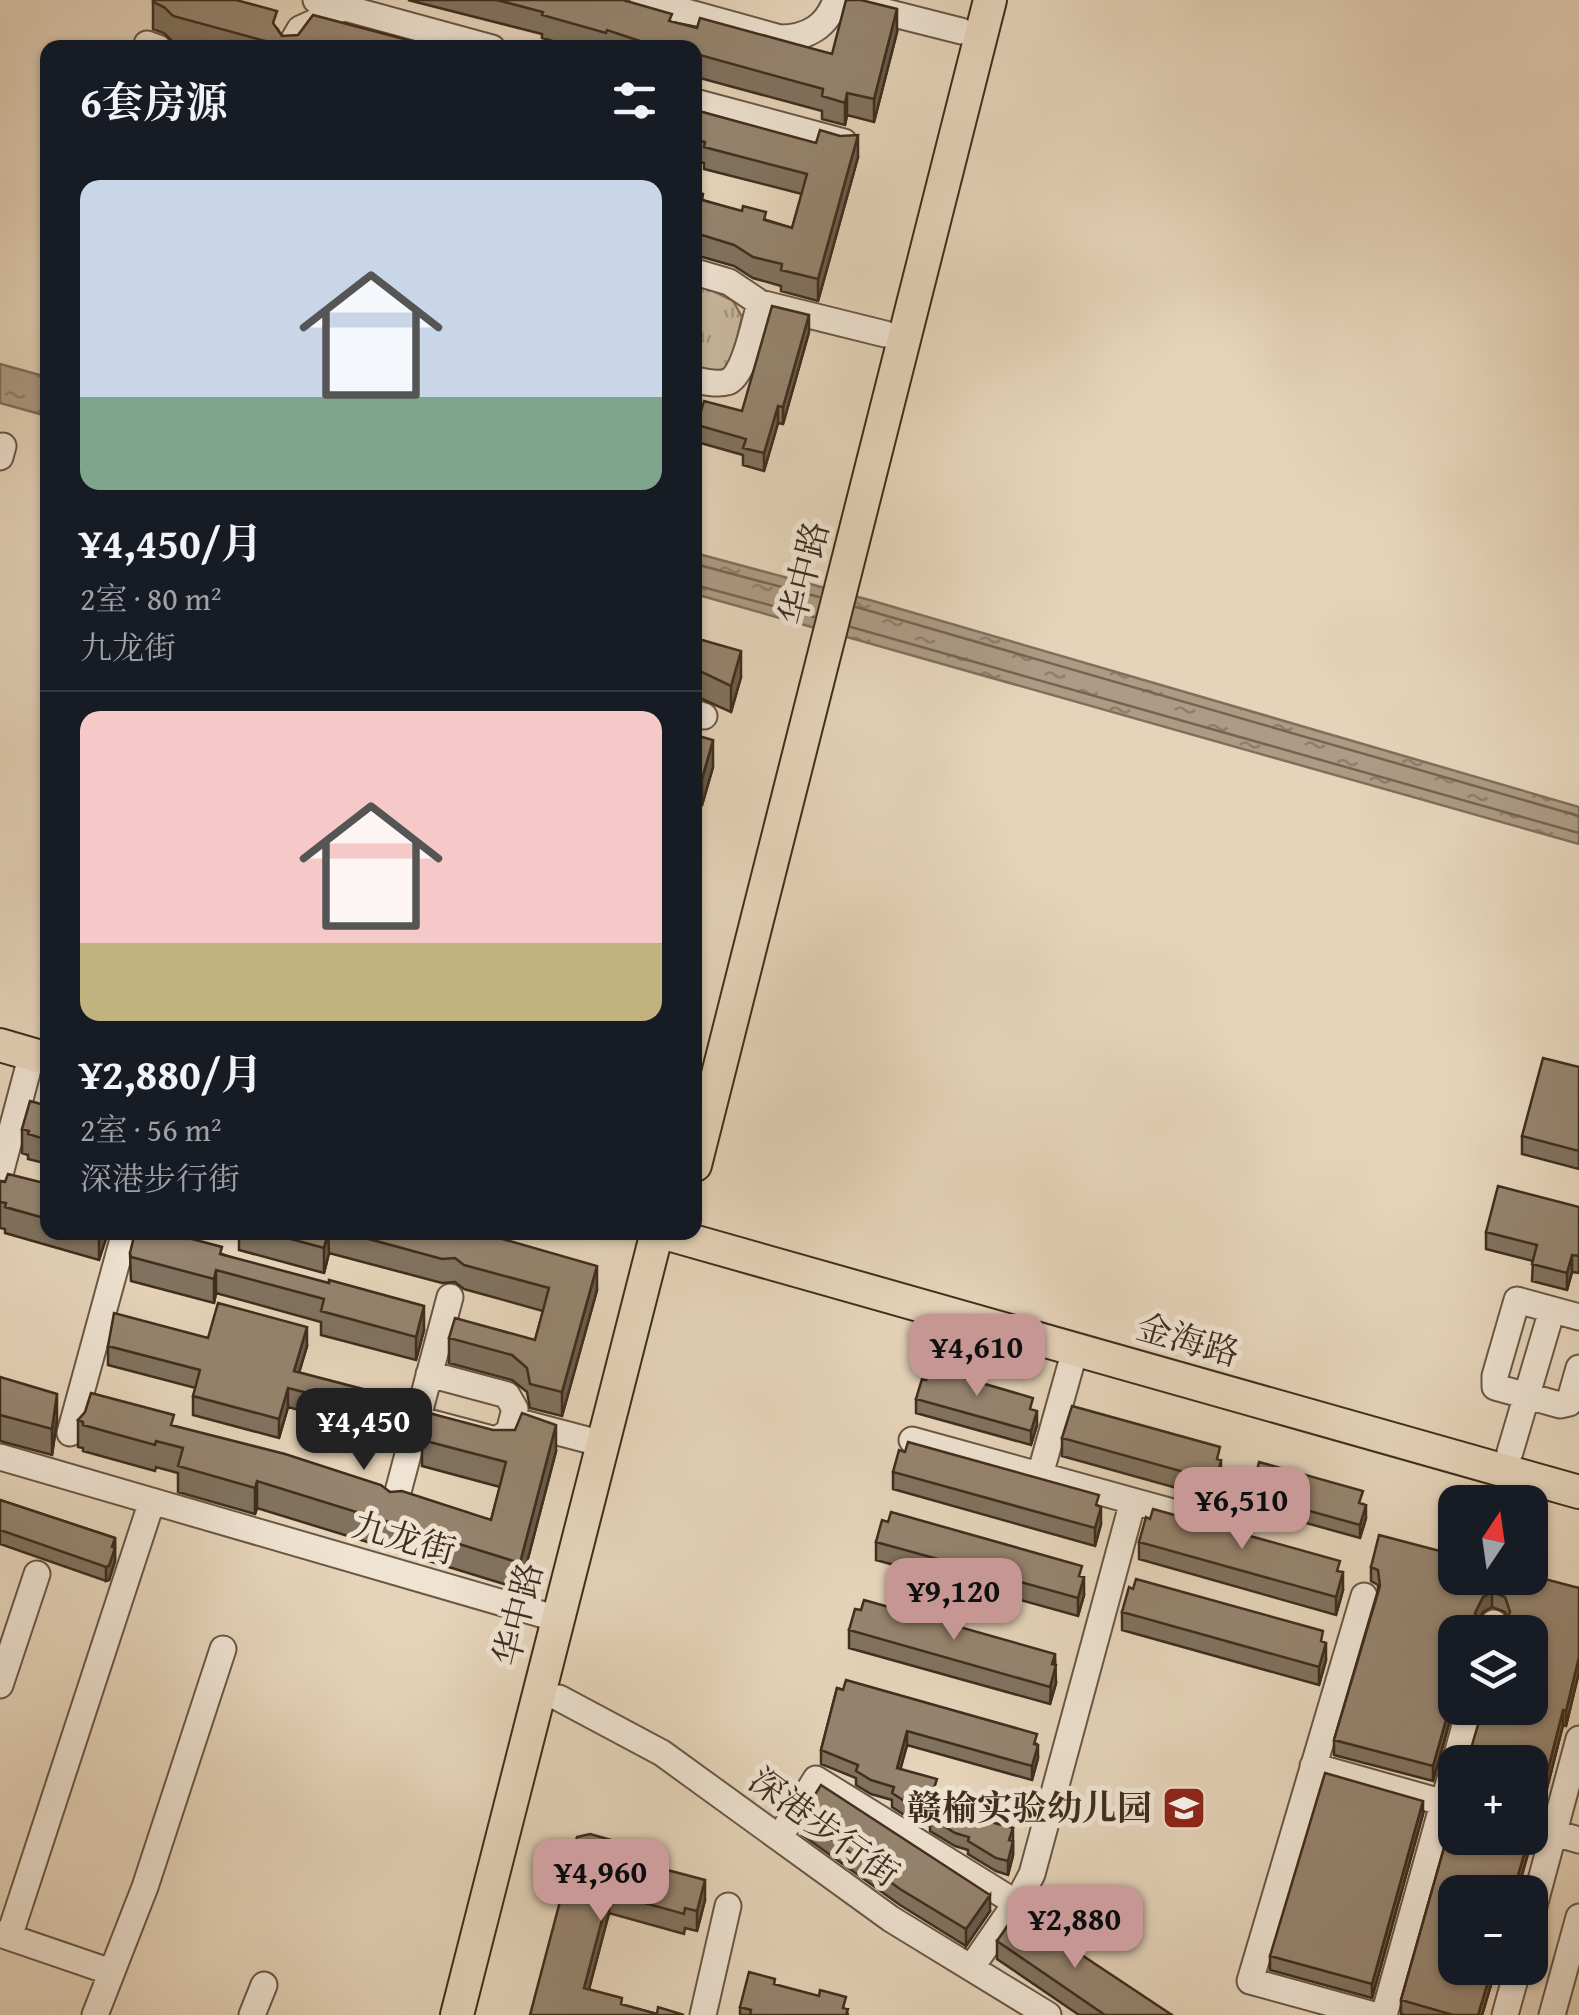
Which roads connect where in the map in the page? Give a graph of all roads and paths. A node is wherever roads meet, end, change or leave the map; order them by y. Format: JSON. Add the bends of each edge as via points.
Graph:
{"nodes":[{"id":1,"x":316,"y":0,"type":"edge"},
{"id":2,"x":643,"y":0,"type":"edge"},
{"id":3,"x":836,"y":0,"type":"edge"},
{"id":4,"x":990,"y":0,"type":"edge"},
{"id":5,"x":347,"y":8,"type":"junction"},
{"id":6,"x":965,"y":16,"type":"edge"},
{"id":7,"x":294,"y":40,"type":"edge"},
{"id":8,"x":463,"y":40,"type":"edge"},
{"id":9,"x":702,"y":104,"type":"edge"},
{"id":10,"x":844,"y":142,"type":"edge"},
{"id":11,"x":702,"y":274,"type":"edge"},
{"id":12,"x":760,"y":303,"type":"junction"},
{"id":13,"x":885,"y":334,"type":"junction"},
{"id":14,"x":702,"y":381,"type":"edge"},
{"id":15,"x":0,"y":1024,"type":"edge"},
{"id":16,"x":32,"y":1049,"type":"edge"},
{"id":17,"x":702,"y":1056,"type":"edge"},
{"id":18,"x":702,"y":1137,"type":"edge"},
{"id":19,"x":0,"y":1174,"type":"edge"},
{"id":20,"x":702,"y":1239,"type":"edge"},
{"id":21,"x":123,"y":1240,"type":"edge"},
{"id":22,"x":670,"y":1240,"type":"edge"},
{"id":23,"x":671,"y":1240,"type":"edge"},
{"id":24,"x":702,"y":1240,"type":"edge"},
{"id":25,"x":450,"y":1297,"type":"dead end"},
{"id":26,"x":1552,"y":1310,"type":"junction"},
{"id":27,"x":1579,"y":1317,"type":"edge"},
{"id":28,"x":1074,"y":1350,"type":"junction"},
{"id":29,"x":1579,"y":1368,"type":"edge"},
{"id":30,"x":429,"y":1374,"type":"junction"},
{"id":31,"x":1526,"y":1395,"type":"junction"},
{"id":32,"x":417,"y":1418,"type":"junction"},
{"id":33,"x":512,"y":1420,"type":"junction"},
{"id":34,"x":70,"y":1432,"type":"dead end"},
{"id":35,"x":912,"y":1440,"type":"edge"},
{"id":36,"x":603,"y":1444,"type":"junction"},
{"id":37,"x":1510,"y":1452,"type":"junction"},
{"id":38,"x":0,"y":1458,"type":"edge"},
{"id":39,"x":1579,"y":1471,"type":"edge"},
{"id":40,"x":1040,"y":1475,"type":"junction"},
{"id":41,"x":1579,"y":1492,"type":"edge"},
{"id":42,"x":1133,"y":1500,"type":"junction"},
{"id":43,"x":152,"y":1501,"type":"junction"},
{"id":44,"x":394,"y":1503,"type":"edge"},
{"id":45,"x":1216,"y":1524,"type":"edge"},
{"id":46,"x":37,"y":1574,"type":"dead end"},
{"id":47,"x":1364,"y":1596,"type":"dead end"},
{"id":48,"x":558,"y":1619,"type":"junction"},
{"id":49,"x":223,"y":1650,"type":"dead end"},
{"id":50,"x":0,"y":1684,"type":"edge"},
{"id":51,"x":559,"y":1698,"type":"junction"},
{"id":52,"x":1579,"y":1739,"type":"edge"},
{"id":53,"x":1314,"y":1766,"type":"junction"},
{"id":54,"x":1438,"y":1801,"type":"edge"},
{"id":55,"x":1554,"y":1833,"type":"edge"},
{"id":56,"x":779,"y":1838,"type":"junction"},
{"id":57,"x":1438,"y":1840,"type":"edge"},
{"id":58,"x":1543,"y":1875,"type":"edge"},
{"id":59,"x":1016,"y":1903,"type":"junction"},
{"id":60,"x":728,"y":1906,"type":"dead end"},
{"id":61,"x":1579,"y":1917,"type":"edge"},
{"id":62,"x":4,"y":1935,"type":"edge"},
{"id":63,"x":971,"y":1968,"type":"junction"},
{"id":64,"x":111,"y":1972,"type":"junction"},
{"id":65,"x":264,"y":1985,"type":"dead end"},
{"id":66,"x":1513,"y":1985,"type":"edge"},
{"id":67,"x":1569,"y":1989,"type":"edge"},
{"id":68,"x":95,"y":2015,"type":"edge"},
{"id":69,"x":252,"y":2015,"type":"edge"},
{"id":70,"x":458,"y":2015,"type":"edge"},
{"id":71,"x":478,"y":2015,"type":"edge"},
{"id":72,"x":703,"y":2015,"type":"edge"},
{"id":73,"x":1048,"y":2015,"type":"edge"},
{"id":74,"x":1374,"y":2015,"type":"edge"},
{"id":75,"x":1384,"y":2015,"type":"edge"},
{"id":76,"x":1505,"y":2015,"type":"edge"},
{"id":77,"x":1552,"y":2015,"type":"edge"}],
"edges":[{"from":1,"to":5,"type":"street"},
{"from":2,"to":3,"type":"street","via":[[780,38],[820,26]]},
{"from":3,"to":6,"type":"street"},
{"from":4,"to":18,"type":"main road","name":"华中路"},
{"from":5,"to":7,"type":"street","via":[[300,30]]},
{"from":5,"to":8,"type":"street"},
{"from":6,"to":13,"type":"main road","name":"华中路"},
{"from":9,"to":10,"type":"street"},
{"from":11,"to":12,"type":"street"},
{"from":12,"to":13,"type":"street"},
{"from":12,"to":14,"type":"street","via":[[733,380]]},
{"from":13,"to":17,"type":"main road","name":"华中路"},
{"from":15,"to":16,"type":"main road"},
{"from":16,"to":19,"type":"street"},
{"from":20,"to":37,"type":"main road","name":"金海路"},
{"from":21,"to":34,"type":"street"},
{"from":22,"to":36,"type":"main road","name":"华中路"},
{"from":23,"to":51,"type":"main road","name":"华中路"},
{"from":24,"to":28,"type":"main road","name":"金海路"},
{"from":25,"to":30,"type":"street"},
{"from":26,"to":27,"type":"street"},
{"from":26,"to":31,"type":"street"},
{"from":26,"to":31,"type":"street","via":[[1517,1300],[1496,1387]]},
{"from":28,"to":40,"type":"street"},
{"from":28,"to":41,"type":"main road","name":"金海路"},
{"from":29,"to":31,"type":"street","via":[[1569,1403]]},
{"from":30,"to":32,"type":"street"},
{"from":30,"to":33,"type":"street","via":[[506,1395],[515,1410]]},
{"from":31,"to":37,"type":"street"},
{"from":32,"to":33,"type":"street","via":[[496,1440],[509,1432]]},
{"from":32,"to":44,"type":"street"},
{"from":33,"to":36,"type":"street"},
{"from":35,"to":40,"type":"street"},
{"from":36,"to":48,"type":"main road","name":"华中路"},
{"from":37,"to":39,"type":"main road","name":"金海路"},
{"from":38,"to":43,"type":"street","name":"九龙街"},
{"from":40,"to":42,"type":"street"},
{"from":42,"to":45,"type":"street"},
{"from":42,"to":59,"type":"street","via":[[1032,1874]]},
{"from":43,"to":48,"type":"street","name":"九龙街"},
{"from":43,"to":62,"type":"street"},
{"from":46,"to":50,"type":"street"},
{"from":47,"to":53,"type":"street"},
{"from":48,"to":70,"type":"main road","name":"华中路"},
{"from":49,"to":64,"type":"street"},
{"from":51,"to":56,"type":"street","name":"深港步行街","via":[[662,1753]]},
{"from":51,"to":71,"type":"main road","name":"华中路"},
{"from":52,"to":55,"type":"street"},
{"from":53,"to":54,"type":"street"},
{"from":53,"to":74,"type":"street","via":[[1250,1981]]},
{"from":55,"to":58,"type":"street"},
{"from":56,"to":59,"type":"street","via":[[816,1779]]},
{"from":56,"to":63,"type":"street","name":"深港步行街"},
{"from":57,"to":75,"type":"street"},
{"from":59,"to":63,"type":"street"},
{"from":60,"to":72,"type":"street"},
{"from":61,"to":67,"type":"street"},
{"from":62,"to":64,"type":"street"},
{"from":63,"to":73,"type":"street","name":"深港步行街"},
{"from":64,"to":68,"type":"street"},
{"from":65,"to":69,"type":"street"},
{"from":66,"to":76,"type":"street"},
{"from":67,"to":77,"type":"street"}]}
